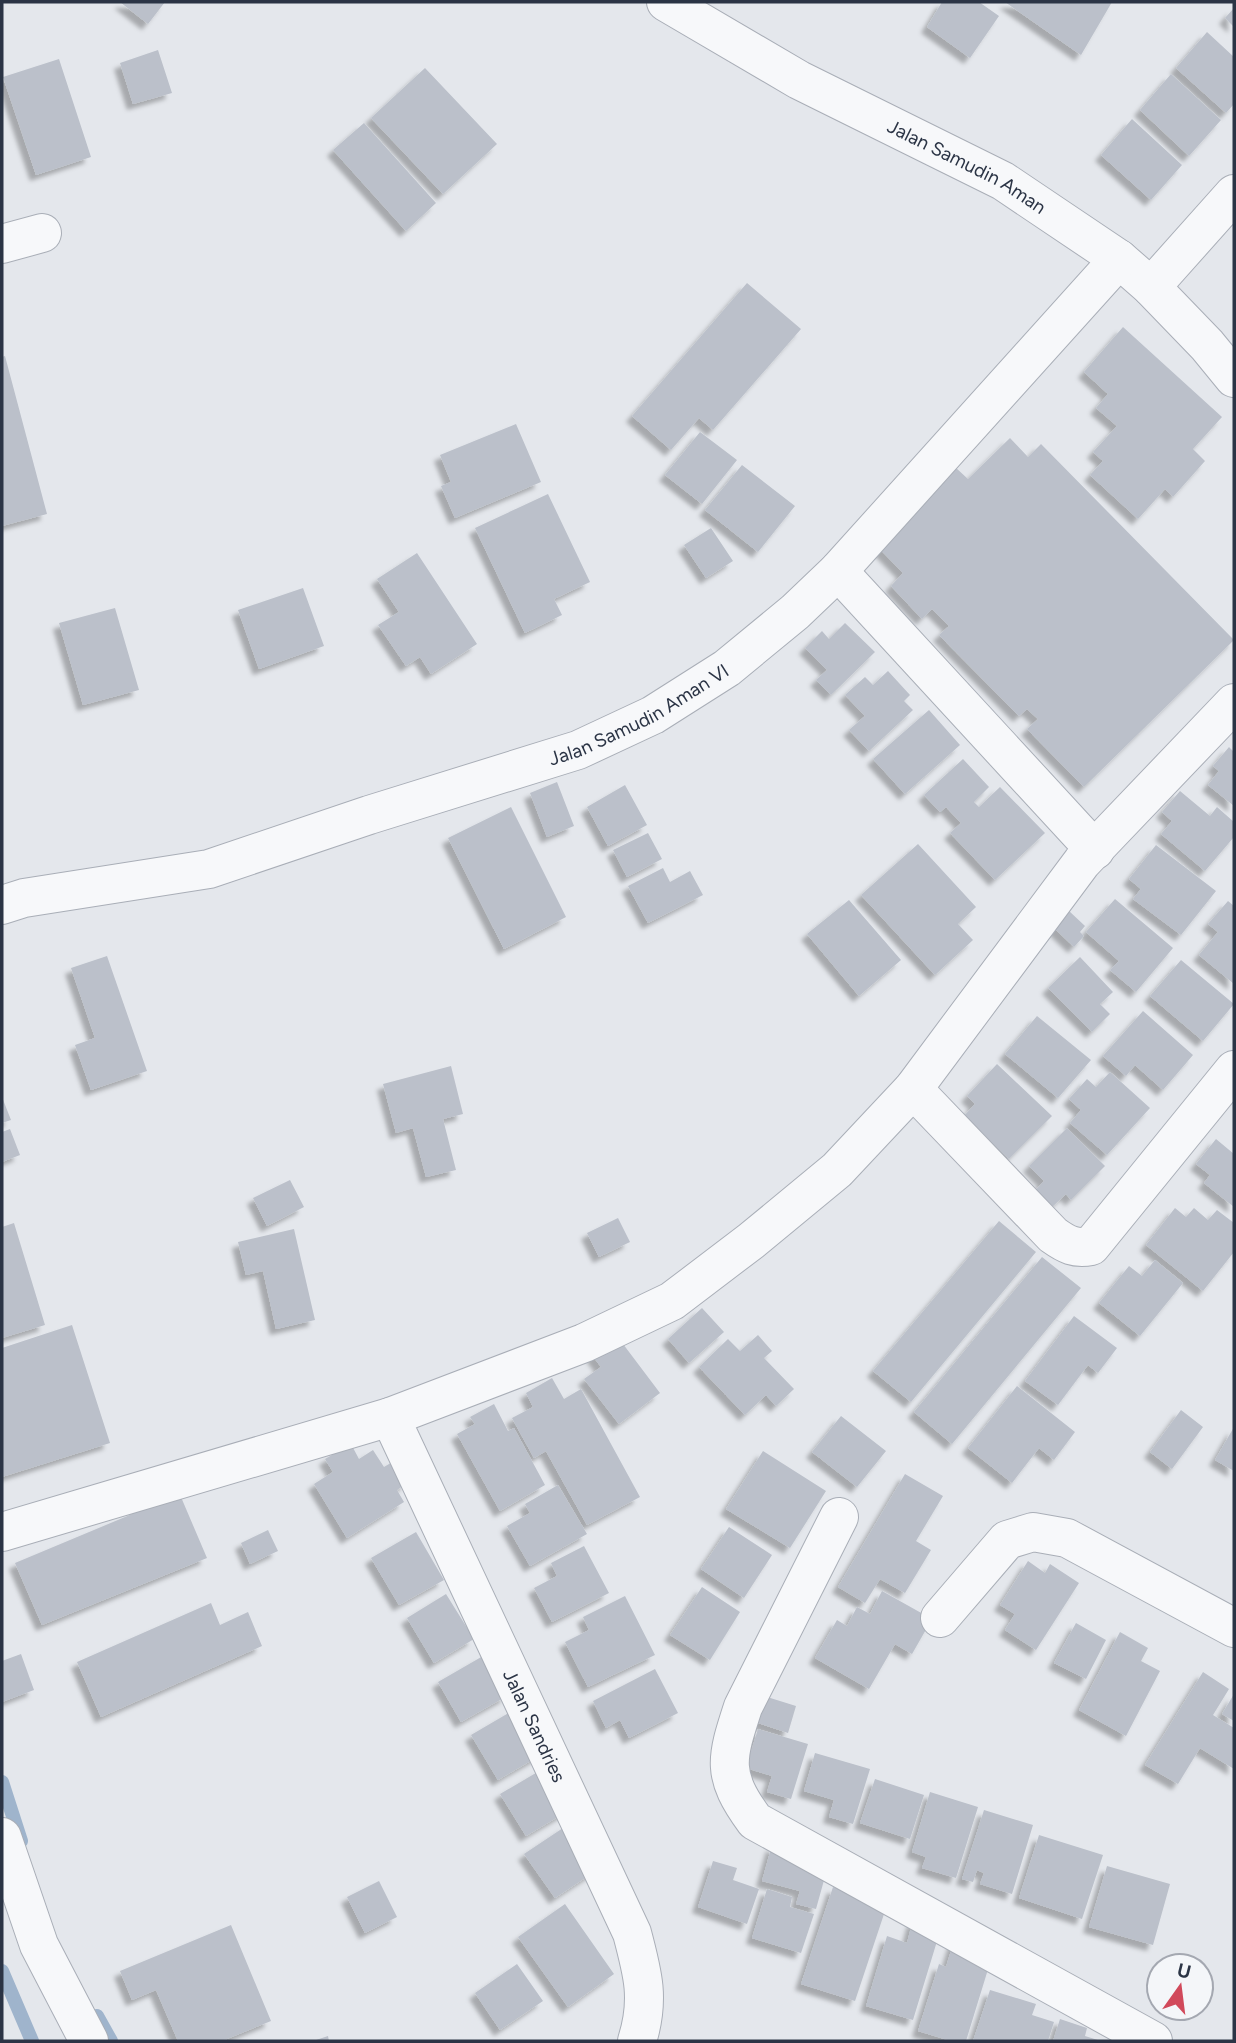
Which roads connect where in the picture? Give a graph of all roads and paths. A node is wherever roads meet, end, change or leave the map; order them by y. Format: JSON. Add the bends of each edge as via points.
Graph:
{"nodes":[{"id":1,"x":672,"y":4,"type":"edge"},
{"id":2,"x":1234,"y":194,"type":"edge"},
{"id":3,"x":41,"y":233,"type":"dead end"},
{"id":4,"x":2,"y":244,"type":"edge"},
{"id":5,"x":1119,"y":259,"type":"junction"},
{"id":6,"x":1151,"y":288,"type":"junction"},
{"id":7,"x":1234,"y":378,"type":"edge"},
{"id":8,"x":838,"y":571,"type":"junction"},
{"id":9,"x":1234,"y":703,"type":"edge"},
{"id":10,"x":1095,"y":850,"type":"junction"},
{"id":11,"x":2,"y":905,"type":"edge"},
{"id":12,"x":1234,"y":1070,"type":"edge"},
{"id":13,"x":913,"y":1089,"type":"junction"},
{"id":14,"x":390,"y":1417,"type":"junction"},
{"id":15,"x":839,"y":1517,"type":"dead end"},
{"id":16,"x":2,"y":1532,"type":"edge"},
{"id":17,"x":940,"y":1618,"type":"dead end"},
{"id":18,"x":1234,"y":1628,"type":"edge"},
{"id":19,"x":2,"y":1837,"type":"edge"},
{"id":20,"x":89,"y":2041,"type":"edge"},
{"id":21,"x":637,"y":2041,"type":"edge"},
{"id":22,"x":1153,"y":2041,"type":"edge"}],
"edges":[{"from":1,"to":5,"type":"street","name":"Jalan Samudin Aman","via":[[799,80],[1003,181]]},
{"from":2,"to":6,"type":"street"},
{"from":3,"to":4,"type":"street"},
{"from":5,"to":6,"type":"street","name":"Jalan Samudin Aman"},
{"from":5,"to":8,"type":"street","name":"Jalan Samudin Aman VI"},
{"from":6,"to":7,"type":"street","name":"Jalan Samudin Aman"},
{"from":8,"to":10,"type":"street"},
{"from":8,"to":11,"type":"street","name":"Jalan Samudin Aman VI","via":[[727,668],[653,715],[578,750],[209,869]]},
{"from":9,"to":10,"type":"street"},
{"from":10,"to":13,"type":"street"},
{"from":12,"to":13,"type":"street","via":[[1091,1246],[1078,1249],[1053,1235]]},
{"from":13,"to":14,"type":"street","via":[[836,1170],[672,1301],[584,1343]]},
{"from":14,"to":16,"type":"street"},
{"from":14,"to":21,"type":"street","name":"Jalan Sandries","via":[[632,1933],[644,1977],[645,2006]]},
{"from":15,"to":22,"type":"street","via":[[743,1707],[733,1736],[729,1774],[737,1797],[755,1821]]},
{"from":17,"to":18,"type":"street","via":[[1007,1540],[1033,1532],[1067,1538]]},
{"from":19,"to":20,"type":"street","via":[[39,1945]]}]}
